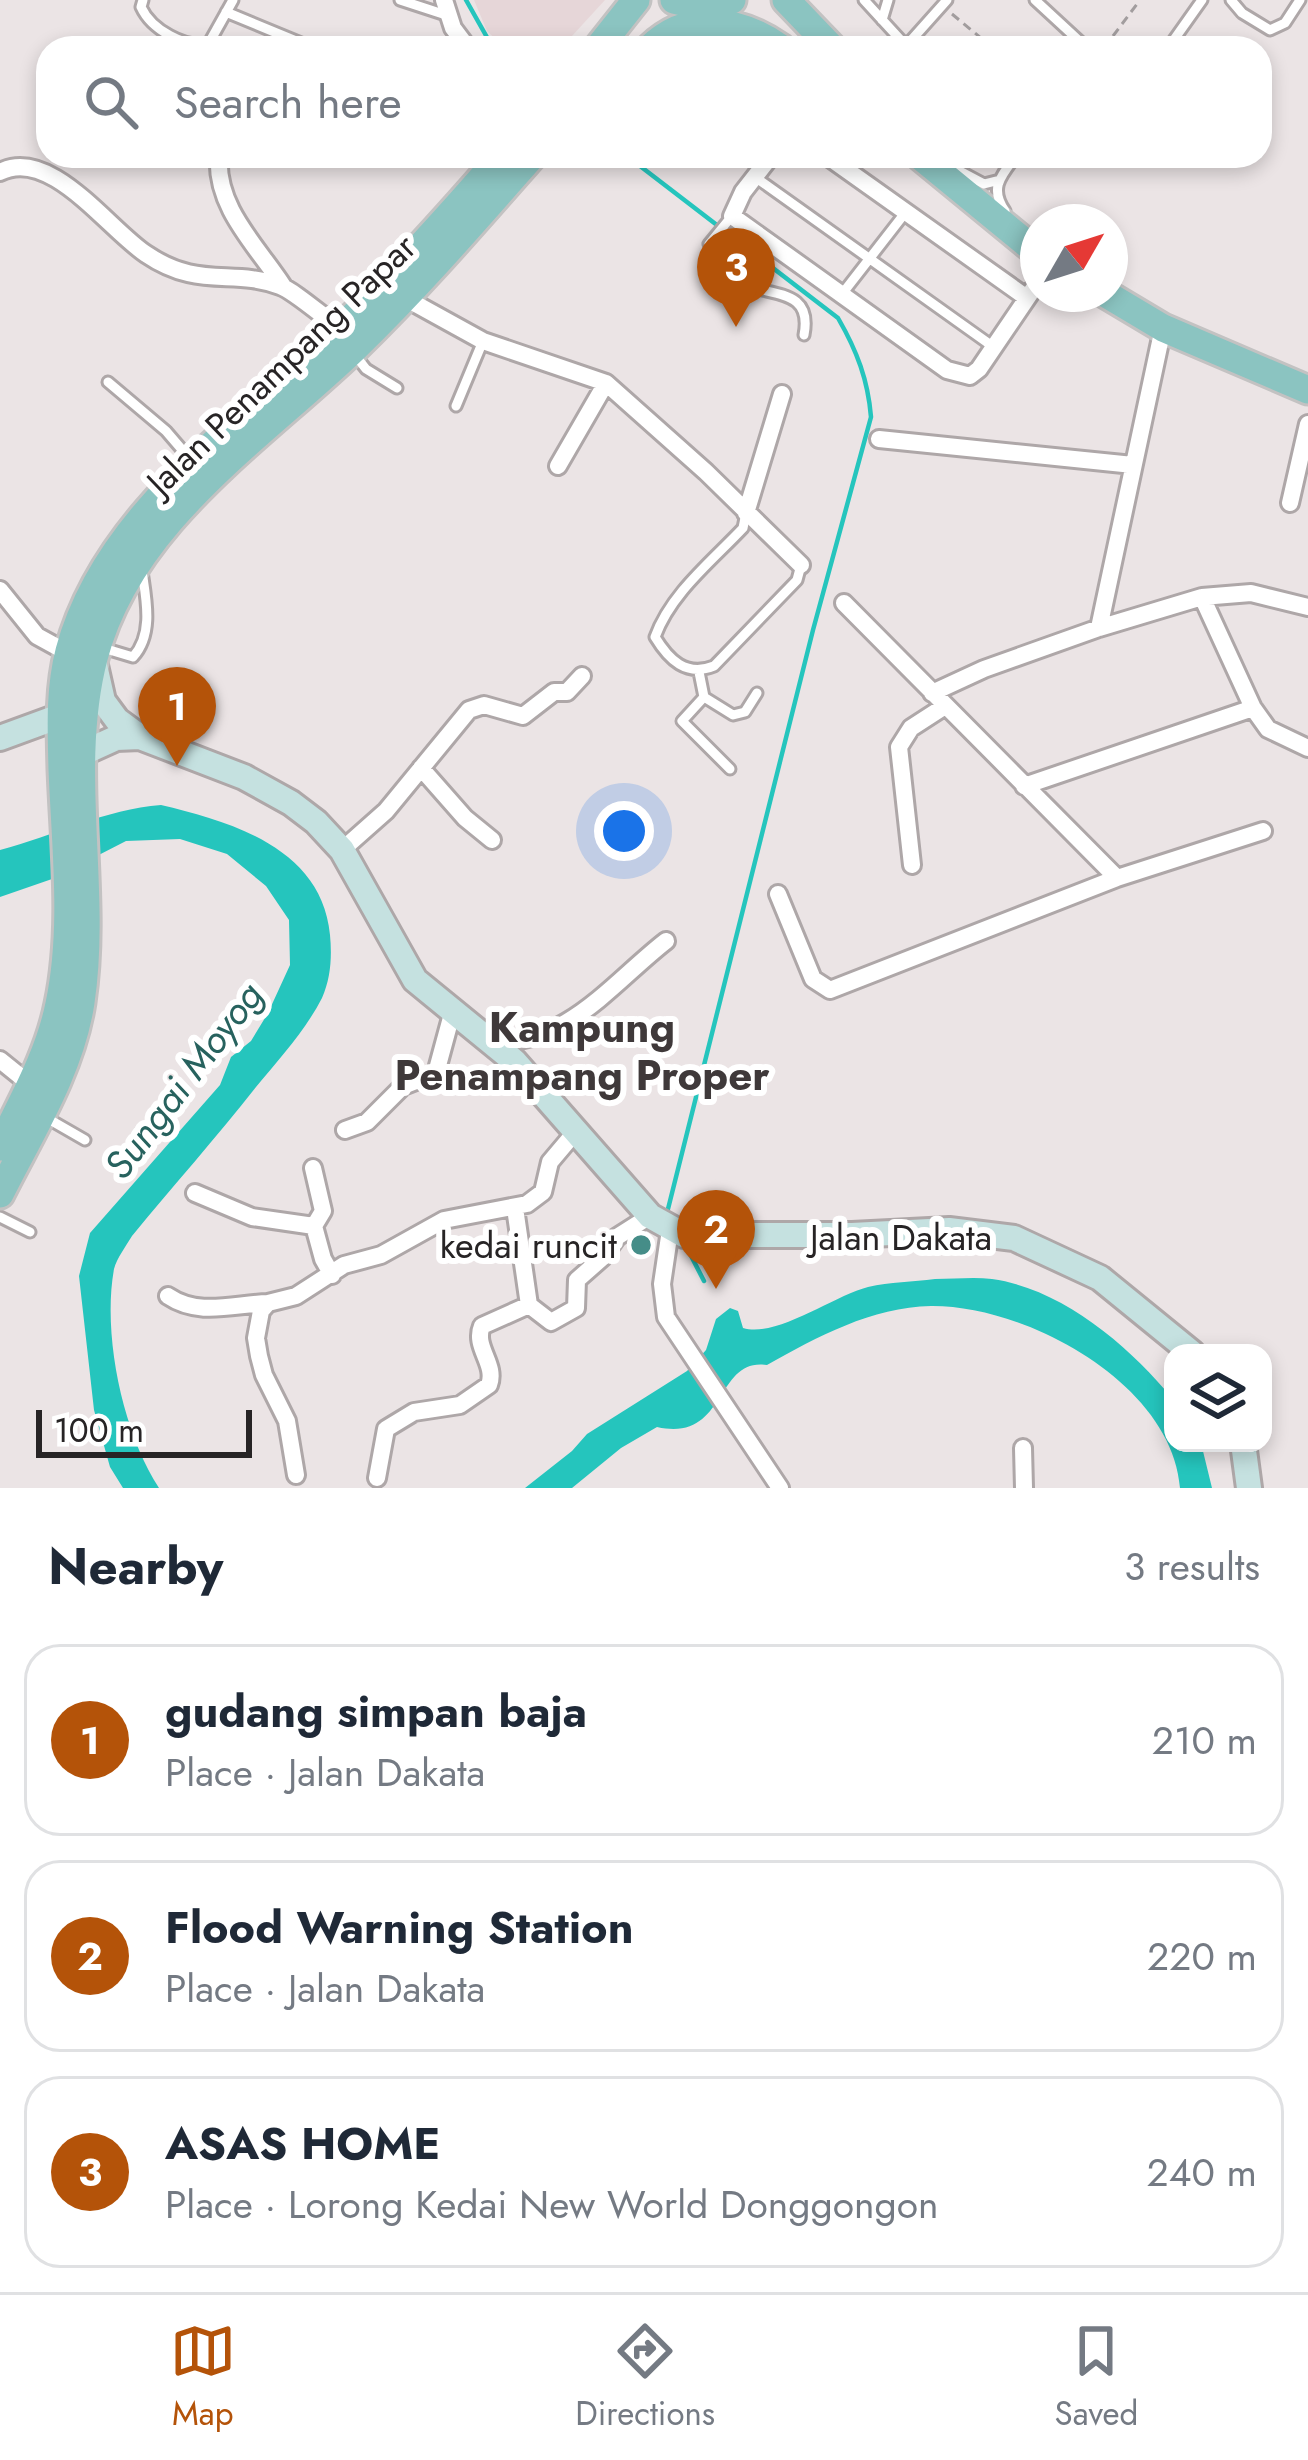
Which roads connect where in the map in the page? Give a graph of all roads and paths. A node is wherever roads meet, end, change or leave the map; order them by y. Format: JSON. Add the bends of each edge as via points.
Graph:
{"nodes":[{"id":1,"x":143,"y":0,"type":"edge"},
{"id":2,"x":232,"y":0,"type":"edge"},
{"id":3,"x":400,"y":0,"type":"edge"},
{"id":4,"x":627,"y":0,"type":"edge"},
{"id":5,"x":636,"y":0,"type":"edge"},
{"id":6,"x":786,"y":0,"type":"edge"},
{"id":7,"x":864,"y":0,"type":"edge"},
{"id":8,"x":888,"y":0,"type":"edge"},
{"id":9,"x":1035,"y":0,"type":"edge"},
{"id":10,"x":1130,"y":0,"type":"edge"},
{"id":11,"x":1202,"y":0,"type":"edge"},
{"id":12,"x":1231,"y":0,"type":"edge"},
{"id":13,"x":1300,"y":0,"type":"edge"},
{"id":14,"x":706,"y":3,"type":"edge"},
{"id":15,"x":944,"y":3,"type":"edge"},
{"id":16,"x":1138,"y":3,"type":"edge"},
{"id":17,"x":446,"y":8,"type":"edge"},
{"id":18,"x":226,"y":12,"type":"junction"},
{"id":19,"x":882,"y":20,"type":"junction"},
{"id":20,"x":174,"y":36,"type":"edge"},
{"id":21,"x":213,"y":36,"type":"edge"},
{"id":22,"x":284,"y":36,"type":"edge"},
{"id":23,"x":459,"y":36,"type":"edge"},
{"id":24,"x":604,"y":36,"type":"edge"},
{"id":25,"x":607,"y":36,"type":"edge"},
{"id":26,"x":644,"y":36,"type":"edge"},
{"id":27,"x":666,"y":36,"type":"edge"},
{"id":28,"x":763,"y":36,"type":"edge"},
{"id":29,"x":785,"y":36,"type":"edge"},
{"id":30,"x":820,"y":36,"type":"edge"},
{"id":31,"x":897,"y":36,"type":"edge"},
{"id":32,"x":916,"y":36,"type":"edge"},
{"id":33,"x":980,"y":36,"type":"edge"},
{"id":34,"x":1074,"y":36,"type":"edge"},
{"id":35,"x":1113,"y":36,"type":"edge"},
{"id":36,"x":1176,"y":36,"type":"edge"},
{"id":37,"x":220,"y":168,"type":"edge"},
{"id":38,"x":490,"y":168,"type":"edge"},
{"id":39,"x":521,"y":168,"type":"edge"},
{"id":40,"x":761,"y":168,"type":"edge"},
{"id":41,"x":842,"y":168,"type":"edge"},
{"id":42,"x":944,"y":168,"type":"edge"},
{"id":43,"x":946,"y":168,"type":"edge"},
{"id":44,"x":951,"y":168,"type":"edge"},
{"id":45,"x":1006,"y":168,"type":"edge"},
{"id":46,"x":0,"y":172,"type":"edge"},
{"id":47,"x":755,"y":177,"type":"junction"},
{"id":48,"x":996,"y":181,"type":"junction"},
{"id":49,"x":905,"y":214,"type":"junction"},
{"id":50,"x":732,"y":216,"type":"junction"},
{"id":51,"x":1012,"y":220,"type":"junction"},
{"id":52,"x":1020,"y":227,"type":"edge"},
{"id":53,"x":1020,"y":237,"type":"edge"},
{"id":54,"x":871,"y":258,"type":"junction"},
{"id":55,"x":1020,"y":282,"type":"edge"},
{"id":56,"x":283,"y":286,"type":"junction"},
{"id":57,"x":842,"y":294,"type":"junction"},
{"id":58,"x":406,"y":298,"type":"junction"},
{"id":59,"x":1128,"y":307,"type":"edge"},
{"id":60,"x":1020,"y":310,"type":"edge"},
{"id":61,"x":1163,"y":328,"type":"junction"},
{"id":62,"x":804,"y":335,"type":"dead end"},
{"id":63,"x":346,"y":340,"type":"junction"},
{"id":64,"x":483,"y":341,"type":"junction"},
{"id":65,"x":995,"y":348,"type":"junction"},
{"id":66,"x":108,"y":382,"type":"dead end"},
{"id":67,"x":606,"y":383,"type":"junction"},
{"id":68,"x":398,"y":388,"type":"dead end"},
{"id":69,"x":1308,"y":390,"type":"edge"},
{"id":70,"x":782,"y":394,"type":"dead end"},
{"id":71,"x":456,"y":406,"type":"dead end"},
{"id":72,"x":1308,"y":424,"type":"edge"},
{"id":73,"x":879,"y":439,"type":"dead end"},
{"id":74,"x":194,"y":464,"type":"junction"},
{"id":75,"x":1133,"y":465,"type":"junction"},
{"id":76,"x":558,"y":466,"type":"dead end"},
{"id":77,"x":1290,"y":503,"type":"dead end"},
{"id":78,"x":746,"y":513,"type":"junction"},
{"id":79,"x":140,"y":562,"type":"junction"},
{"id":80,"x":801,"y":565,"type":"joint"},
{"id":81,"x":0,"y":590,"type":"edge"},
{"id":82,"x":1202,"y":597,"type":"junction"},
{"id":83,"x":844,"y":603,"type":"dead end"},
{"id":84,"x":1308,"y":607,"type":"edge"},
{"id":85,"x":1100,"y":628,"type":"junction"},
{"id":86,"x":87,"y":653,"type":"junction"},
{"id":87,"x":699,"y":672,"type":"junction"},
{"id":88,"x":582,"y":676,"type":"dead end"},
{"id":89,"x":757,"y":693,"type":"dead end"},
{"id":90,"x":704,"y":697,"type":"junction"},
{"id":91,"x":939,"y":699,"type":"junction"},
{"id":92,"x":1253,"y":708,"type":"junction"},
{"id":93,"x":60,"y":716,"type":"junction"},
{"id":94,"x":140,"y":736,"type":"junction"},
{"id":95,"x":0,"y":738,"type":"edge"},
{"id":96,"x":1308,"y":748,"type":"edge"},
{"id":97,"x":83,"y":753,"type":"junction"},
{"id":98,"x":421,"y":768,"type":"junction"},
{"id":99,"x":730,"y":769,"type":"dead end"},
{"id":100,"x":72,"y":783,"type":"junction"},
{"id":101,"x":1024,"y":786,"type":"junction"},
{"id":102,"x":1263,"y":831,"type":"dead end"},
{"id":103,"x":492,"y":841,"type":"dead end"},
{"id":104,"x":342,"y":850,"type":"junction"},
{"id":105,"x":912,"y":866,"type":"dead end"},
{"id":106,"x":1117,"y":878,"type":"junction"},
{"id":107,"x":75,"y":894,"type":"junction"},
{"id":108,"x":778,"y":894,"type":"dead end"},
{"id":109,"x":666,"y":940,"type":"dead end"},
{"id":110,"x":452,"y":1013,"type":"junction"},
{"id":111,"x":489,"y":1040,"type":"junction"},
{"id":112,"x":0,"y":1060,"type":"edge"},
{"id":113,"x":31,"y":1085,"type":"junction"},
{"id":114,"x":40,"y":1114,"type":"junction"},
{"id":115,"x":345,"y":1130,"type":"dead end"},
{"id":116,"x":577,"y":1130,"type":"junction"},
{"id":117,"x":85,"y":1141,"type":"dead end"},
{"id":118,"x":0,"y":1147,"type":"edge"},
{"id":119,"x":313,"y":1168,"type":"dead end"},
{"id":120,"x":195,"y":1192,"type":"dead end"},
{"id":121,"x":0,"y":1194,"type":"edge"},
{"id":122,"x":515,"y":1208,"type":"junction"},
{"id":123,"x":0,"y":1216,"type":"edge"},
{"id":124,"x":660,"y":1223,"type":"junction"},
{"id":125,"x":314,"y":1226,"type":"junction"},
{"id":126,"x":30,"y":1232,"type":"dead end"},
{"id":127,"x":332,"y":1275,"type":"junction"},
{"id":128,"x":168,"y":1296,"type":"dead end"},
{"id":129,"x":268,"y":1303,"type":"junction"},
{"id":130,"x":529,"y":1305,"type":"junction"},
{"id":131,"x":1181,"y":1344,"type":"edge"},
{"id":132,"x":1023,"y":1448,"type":"dead end"},
{"id":133,"x":1244,"y":1452,"type":"edge"},
{"id":134,"x":296,"y":1474,"type":"dead end"},
{"id":135,"x":377,"y":1478,"type":"dead end"},
{"id":136,"x":780,"y":1488,"type":"edge"},
{"id":137,"x":1024,"y":1488,"type":"edge"},
{"id":138,"x":1249,"y":1488,"type":"edge"}],
"edges":[{"from":1,"to":20,"type":"lane","via":[[146,17]]},
{"from":2,"to":18,"type":"lane"},
{"from":3,"to":17,"type":"lane"},
{"from":4,"to":24,"type":"main road"},
{"from":5,"to":25,"type":"main road"},
{"from":6,"to":30,"type":"main road"},
{"from":7,"to":19,"type":"lane"},
{"from":8,"to":19,"type":"lane"},
{"from":9,"to":34,"type":"lane"},
{"from":10,"to":16,"type":"path"},
{"from":11,"to":36,"type":"lane"},
{"from":12,"to":13,"type":"lane","via":[[1270,30]]},
{"from":14,"to":26,"type":"main road"},
{"from":14,"to":29,"type":"main road"},
{"from":15,"to":32,"type":"lane"},
{"from":15,"to":33,"type":"path"},
{"from":16,"to":35,"type":"path"},
{"from":17,"to":23,"type":"street"},
{"from":18,"to":21,"type":"lane"},
{"from":18,"to":22,"type":"lane"},
{"from":19,"to":31,"type":"lane"},
{"from":27,"to":28,"type":"main road","via":[[728,22]]},
{"from":37,"to":56,"type":"street","via":[[242,230]]},
{"from":38,"to":63,"type":"main road","name":"Jalan Penampang Papar"},
{"from":39,"to":58,"type":"main road","name":"Jalan Penampang Papar"},
{"from":40,"to":47,"type":"street"},
{"from":41,"to":49,"type":"street"},
{"from":42,"to":53,"type":"main road"},
{"from":43,"to":51,"type":"main road"},
{"from":44,"to":48,"type":"lane"},
{"from":45,"to":48,"type":"lane"},
{"from":46,"to":56,"type":"street","via":[[32,168],[63,182],[122,237],[171,268]]},
{"from":47,"to":50,"type":"street"},
{"from":47,"to":54,"type":"lane"},
{"from":48,"to":51,"type":"lane"},
{"from":49,"to":54,"type":"lane"},
{"from":49,"to":55,"type":"street"},
{"from":50,"to":57,"type":"street"},
{"from":50,"to":62,"type":"lane","via":[[709,244],[722,271],[751,289],[794,296],[807,320]]},
{"from":51,"to":52,"type":"main road"},
{"from":54,"to":57,"type":"lane"},
{"from":54,"to":65,"type":"lane"},
{"from":56,"to":63,"type":"street"},
{"from":57,"to":65,"type":"street","via":[[958,375],[980,369]]},
{"from":58,"to":63,"type":"main road","name":"Jalan Penampang Papar"},
{"from":58,"to":64,"type":"street"},
{"from":59,"to":61,"type":"main road"},
{"from":60,"to":65,"type":"street"},
{"from":61,"to":69,"type":"main road"},
{"from":61,"to":75,"type":"street"},
{"from":63,"to":68,"type":"lane","via":[[366,369]]},
{"from":63,"to":74,"type":"main road","name":"Jalan Penampang Papar"},
{"from":63,"to":79,"type":"main road","name":"Jalan Penampang Papar"},
{"from":64,"to":67,"type":"street"},
{"from":64,"to":71,"type":"lane"},
{"from":66,"to":74,"type":"lane"},
{"from":67,"to":76,"type":"street"},
{"from":67,"to":78,"type":"street"},
{"from":70,"to":78,"type":"street"},
{"from":72,"to":77,"type":"street"},
{"from":73,"to":75,"type":"street"},
{"from":74,"to":86,"type":"main road","name":"Jalan Penampang Papar","via":[[101,573],[81,614]]},
{"from":75,"to":85,"type":"street"},
{"from":78,"to":80,"type":"street"},
{"from":78,"to":87,"type":"lane","via":[[743,528],[676,599],[655,637],[665,653]]},
{"from":79,"to":86,"type":"main road","name":"Jalan Penampang Papar"},
{"from":79,"to":86,"type":"lane","via":[[147,606],[141,649],[133,657]]},
{"from":80,"to":87,"type":"lane","via":[[797,580]]},
{"from":81,"to":86,"type":"street","via":[[37,636]]},
{"from":82,"to":84,"type":"street","via":[[1251,593]]},
{"from":82,"to":85,"type":"street"},
{"from":82,"to":92,"type":"street"},
{"from":83,"to":91,"type":"street"},
{"from":85,"to":91,"type":"street","via":[[984,669]]},
{"from":86,"to":93,"type":"main road","name":"Jalan Penampang Papar"},
{"from":86,"to":94,"type":"street","via":[[104,701]]},
{"from":86,"to":97,"type":"main road","name":"Jalan Penampang Papar"},
{"from":87,"to":90,"type":"lane"},
{"from":88,"to":98,"type":"street","via":[[523,716],[469,710]]},
{"from":89,"to":90,"type":"lane","via":[[733,715]]},
{"from":90,"to":99,"type":"lane","via":[[682,721]]},
{"from":91,"to":101,"type":"street"},
{"from":91,"to":105,"type":"street","via":[[899,747]]},
{"from":92,"to":96,"type":"street","via":[[1268,729]]},
{"from":92,"to":101,"type":"street"},
{"from":93,"to":95,"type":"street"},
{"from":93,"to":100,"type":"main road","name":"Jalan Penampang Papar"},
{"from":94,"to":97,"type":"street"},
{"from":94,"to":104,"type":"street","via":[[291,802]]},
{"from":97,"to":100,"type":"main road","name":"Jalan Penampang Papar"},
{"from":98,"to":103,"type":"street"},
{"from":98,"to":104,"type":"street"},
{"from":100,"to":107,"type":"main road","name":"Jalan Penampang Papar"},
{"from":101,"to":106,"type":"street"},
{"from":102,"to":106,"type":"street"},
{"from":104,"to":110,"type":"street","via":[[406,969]]},
{"from":106,"to":108,"type":"street","via":[[830,990],[813,979]]},
{"from":107,"to":113,"type":"main road","name":"Jalan Penampang Papar","via":[[59,1005]]},
{"from":107,"to":114,"type":"main road","name":"Jalan Penampang Papar","via":[[81,1004]]},
{"from":109,"to":111,"type":"street","via":[[568,1024]]},
{"from":110,"to":111,"type":"street"},
{"from":110,"to":115,"type":"street","via":[[440,1069]]},
{"from":111,"to":116,"type":"street"},
{"from":112,"to":113,"type":"street"},
{"from":113,"to":118,"type":"main road","name":"Jalan Penampang Papar"},
{"from":114,"to":117,"type":"lane"},
{"from":114,"to":121,"type":"main road","name":"Jalan Penampang Papar"},
{"from":116,"to":122,"type":"street","via":[[550,1162],[543,1192]]},
{"from":116,"to":124,"type":"street"},
{"from":119,"to":125,"type":"street","via":[[323,1211]]},
{"from":120,"to":125,"type":"street","via":[[252,1217]]},
{"from":122,"to":127,"type":"street","via":[[458,1215]]},
{"from":122,"to":130,"type":"street"},
{"from":123,"to":126,"type":"lane"},
{"from":124,"to":130,"type":"street","via":[[616,1237],[577,1280],[569,1315],[551,1322]]},
{"from":124,"to":131,"type":"street","name":"Jalan Dakata","via":[[684,1235],[727,1238],[950,1230],[1014,1238],[1100,1278]]},
{"from":124,"to":136,"type":"street","via":[[666,1317]]},
{"from":125,"to":127,"type":"street"},
{"from":127,"to":129,"type":"street"},
{"from":128,"to":129,"type":"street","via":[[211,1309]]},
{"from":129,"to":134,"type":"street","via":[[256,1338],[287,1421]]},
{"from":130,"to":135,"type":"street","via":[[482,1326],[492,1380],[477,1396],[414,1412],[386,1430]]},
{"from":132,"to":137,"type":"street"},
{"from":133,"to":138,"type":"street"}]}
